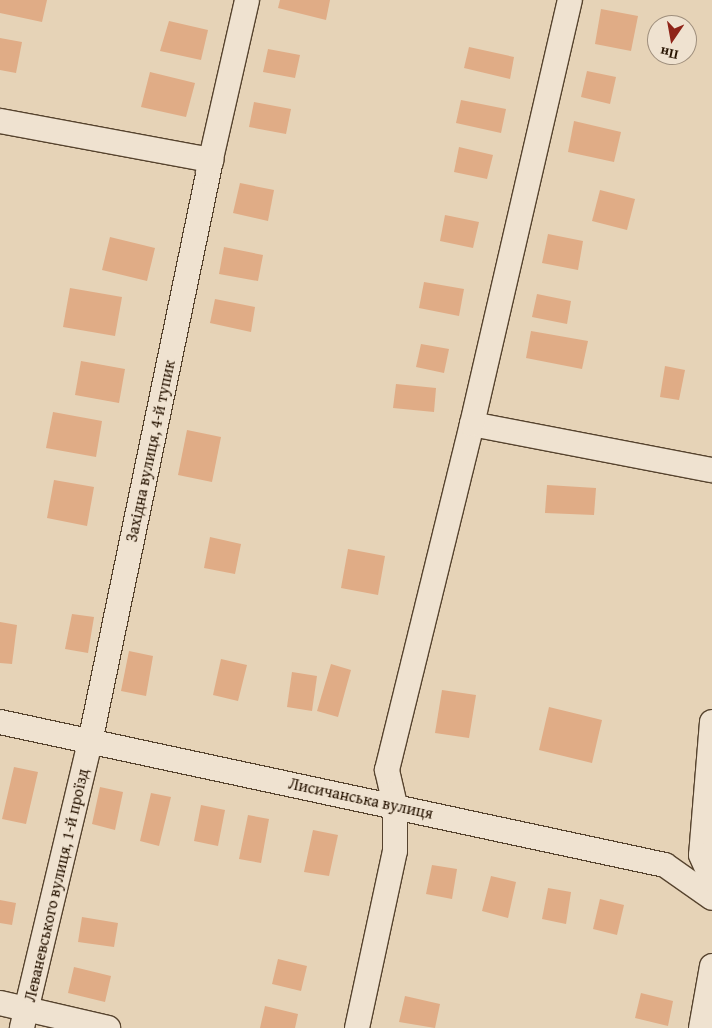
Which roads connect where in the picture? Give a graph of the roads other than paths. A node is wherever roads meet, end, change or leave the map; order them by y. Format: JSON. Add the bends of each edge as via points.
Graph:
{"nodes":[{"id":1,"x":247,"y":0,"type":"edge"},
{"id":2,"x":570,"y":0,"type":"edge"},
{"id":3,"x":0,"y":121,"type":"edge"},
{"id":4,"x":210,"y":166,"type":"junction"},
{"id":5,"x":472,"y":424,"type":"junction"},
{"id":6,"x":712,"y":470,"type":"edge"},
{"id":7,"x":0,"y":722,"type":"edge"},
{"id":8,"x":712,"y":722,"type":"edge"},
{"id":9,"x":90,"y":742,"type":"junction"},
{"id":10,"x":395,"y":805,"type":"junction"},
{"id":11,"x":712,"y":880,"type":"edge"},
{"id":12,"x":712,"y":898,"type":"edge"},
{"id":13,"x":712,"y":966,"type":"edge"},
{"id":14,"x":0,"y":1003,"type":"edge"},
{"id":15,"x":24,"y":1019,"type":"edge"},
{"id":16,"x":108,"y":1028,"type":"edge"},
{"id":17,"x":357,"y":1028,"type":"edge"},
{"id":18,"x":701,"y":1028,"type":"edge"}],
"edges":[{"from":1,"to":4,"type":"street","name":"Західна вулиця, 4-й тупик"},
{"from":2,"to":5,"type":"street"},
{"from":3,"to":4,"type":"street"},
{"from":4,"to":9,"type":"street","name":"Західна вулиця, 4-й тупик"},
{"from":5,"to":6,"type":"street"},
{"from":5,"to":10,"type":"street","via":[[387,770]]},
{"from":7,"to":9,"type":"street","name":"Лисичанська вулиця"},
{"from":8,"to":11,"type":"street","via":[[701,855]]},
{"from":9,"to":10,"type":"street","name":"Лисичанська вулиця"},
{"from":9,"to":15,"type":"street","name":"Леваневського вулиця, 1-й проїзд"},
{"from":10,"to":12,"type":"street","name":"Лисичанська вулиця","via":[[665,865]]},
{"from":10,"to":17,"type":"street","via":[[395,851]]},
{"from":13,"to":18,"type":"street"},
{"from":14,"to":15,"type":"street"},
{"from":15,"to":16,"type":"street"}]}
